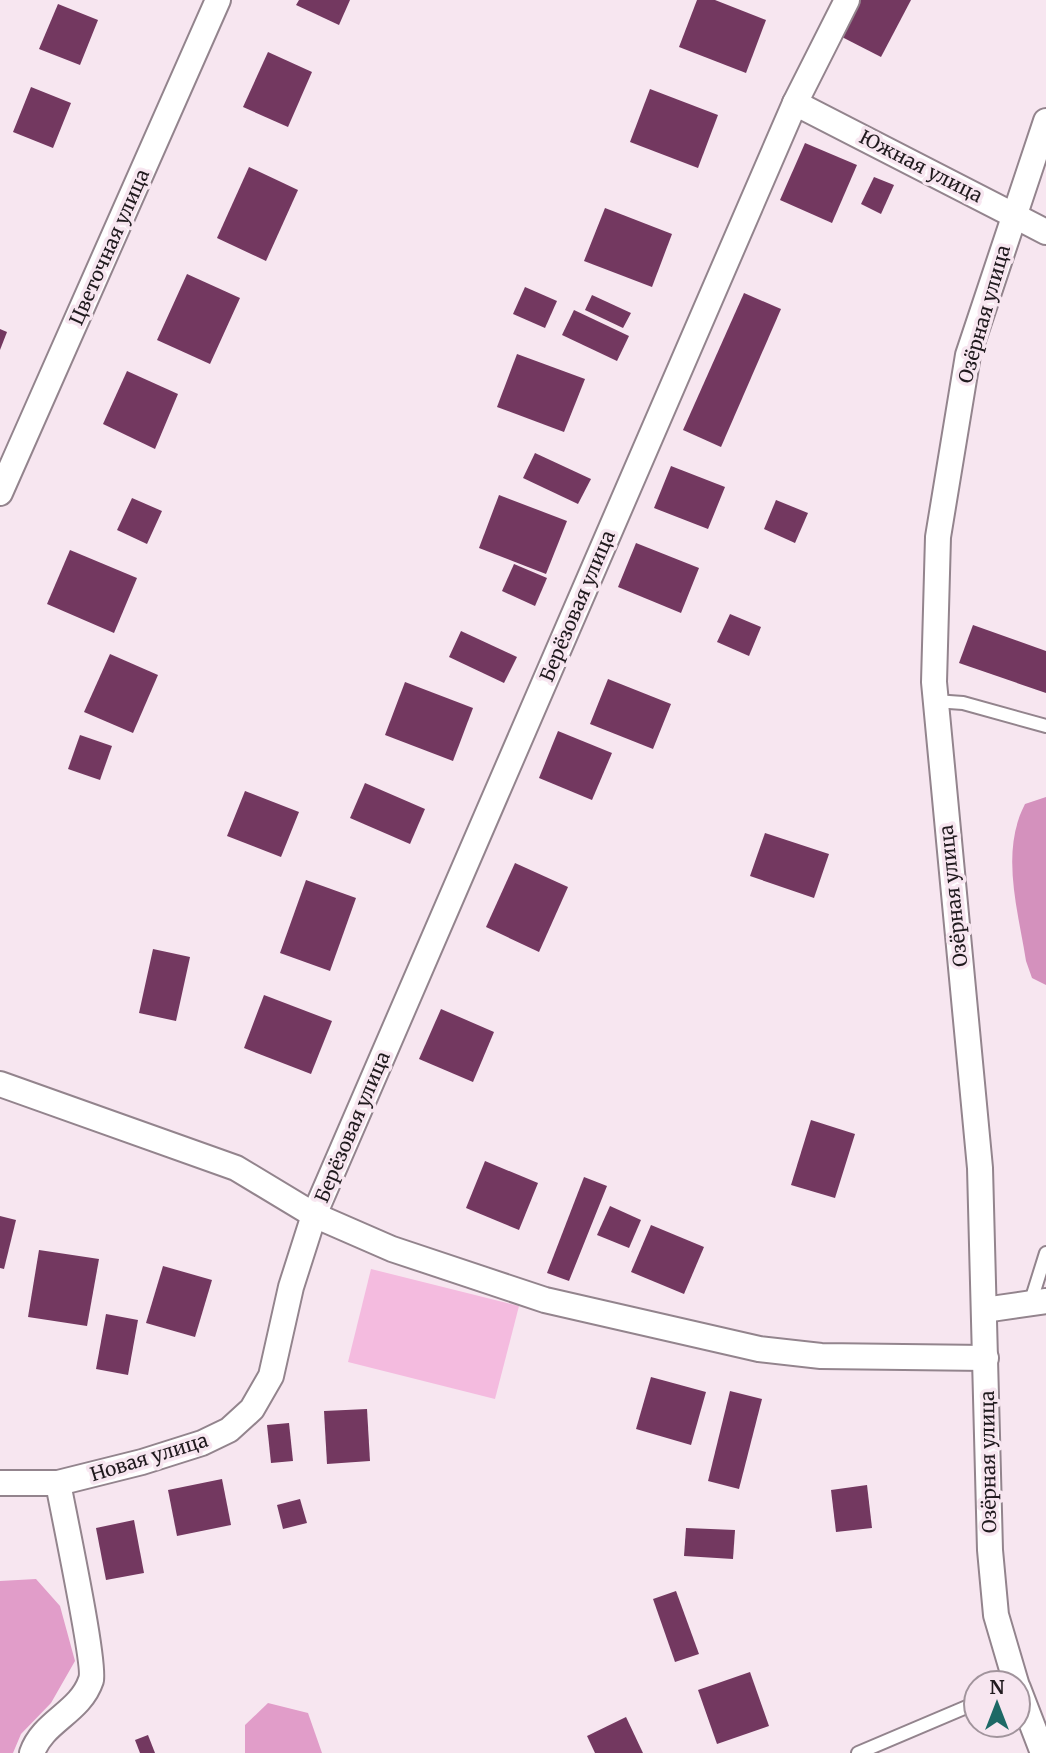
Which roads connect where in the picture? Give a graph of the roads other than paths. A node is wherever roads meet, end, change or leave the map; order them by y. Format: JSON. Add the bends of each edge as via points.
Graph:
{"nodes":[{"id":1,"x":218,"y":0,"type":"edge"},
{"id":2,"x":847,"y":0,"type":"edge"},
{"id":3,"x":795,"y":103,"type":"junction"},
{"id":4,"x":1046,"y":121,"type":"edge"},
{"id":5,"x":1014,"y":213,"type":"junction"},
{"id":6,"x":1046,"y":232,"type":"edge"},
{"id":7,"x":0,"y":493,"type":"edge"},
{"id":8,"x":935,"y":701,"type":"junction"},
{"id":9,"x":1046,"y":726,"type":"edge"},
{"id":10,"x":0,"y":1084,"type":"edge"},
{"id":11,"x":314,"y":1216,"type":"junction"},
{"id":12,"x":1046,"y":1253,"type":"edge"},
{"id":13,"x":1038,"y":1303,"type":"edge"},
{"id":14,"x":984,"y":1310,"type":"junction"},
{"id":15,"x":986,"y":1358,"type":"junction"},
{"id":16,"x":0,"y":1483,"type":"edge"},
{"id":17,"x":58,"y":1483,"type":"junction"},
{"id":18,"x":1012,"y":1669,"type":"edge"},
{"id":19,"x":962,"y":1709,"type":"edge"},
{"id":20,"x":1032,"y":1723,"type":"edge"},
{"id":21,"x":32,"y":1753,"type":"edge"},
{"id":22,"x":858,"y":1753,"type":"edge"},
{"id":23,"x":1044,"y":1753,"type":"edge"}],
"edges":[{"from":1,"to":7,"type":"street","name":"Цветочная улица"},
{"from":2,"to":3,"type":"street","name":"Берёзовая улица"},
{"from":3,"to":5,"type":"street","name":"Южная улица"},
{"from":3,"to":11,"type":"street","name":"Берёзовая улица"},
{"from":4,"to":5,"type":"street","name":"Озёрная улица"},
{"from":5,"to":6,"type":"street","name":"Южная улица"},
{"from":5,"to":8,"type":"street","name":"Озёрная улица","via":[[968,355],[938,537]]},
{"from":8,"to":9,"type":"lane","via":[[963,703]]},
{"from":8,"to":14,"type":"street","name":"Озёрная улица","via":[[980,1168]]},
{"from":10,"to":11,"type":"street","via":[[236,1168]]},
{"from":11,"to":15,"type":"street","via":[[392,1249],[545,1300],[760,1349],[821,1356]]},
{"from":11,"to":17,"type":"street","name":"Новая улица","via":[[290,1287],[271,1376],[252,1409],[229,1430],[202,1443]]},
{"from":12,"to":13,"type":"lane"},
{"from":13,"to":14,"type":"street"},
{"from":14,"to":15,"type":"street","name":"Озёрная улица"},
{"from":15,"to":18,"type":"street","name":"Озёрная улица","via":[[993,1589]]},
{"from":16,"to":17,"type":"street","name":"Новая улица"},
{"from":17,"to":21,"type":"street","via":[[93,1677],[76,1707],[38,1736]]},
{"from":19,"to":22,"type":"lane"},
{"from":20,"to":23,"type":"street","name":"Озёрная улица"}]}
